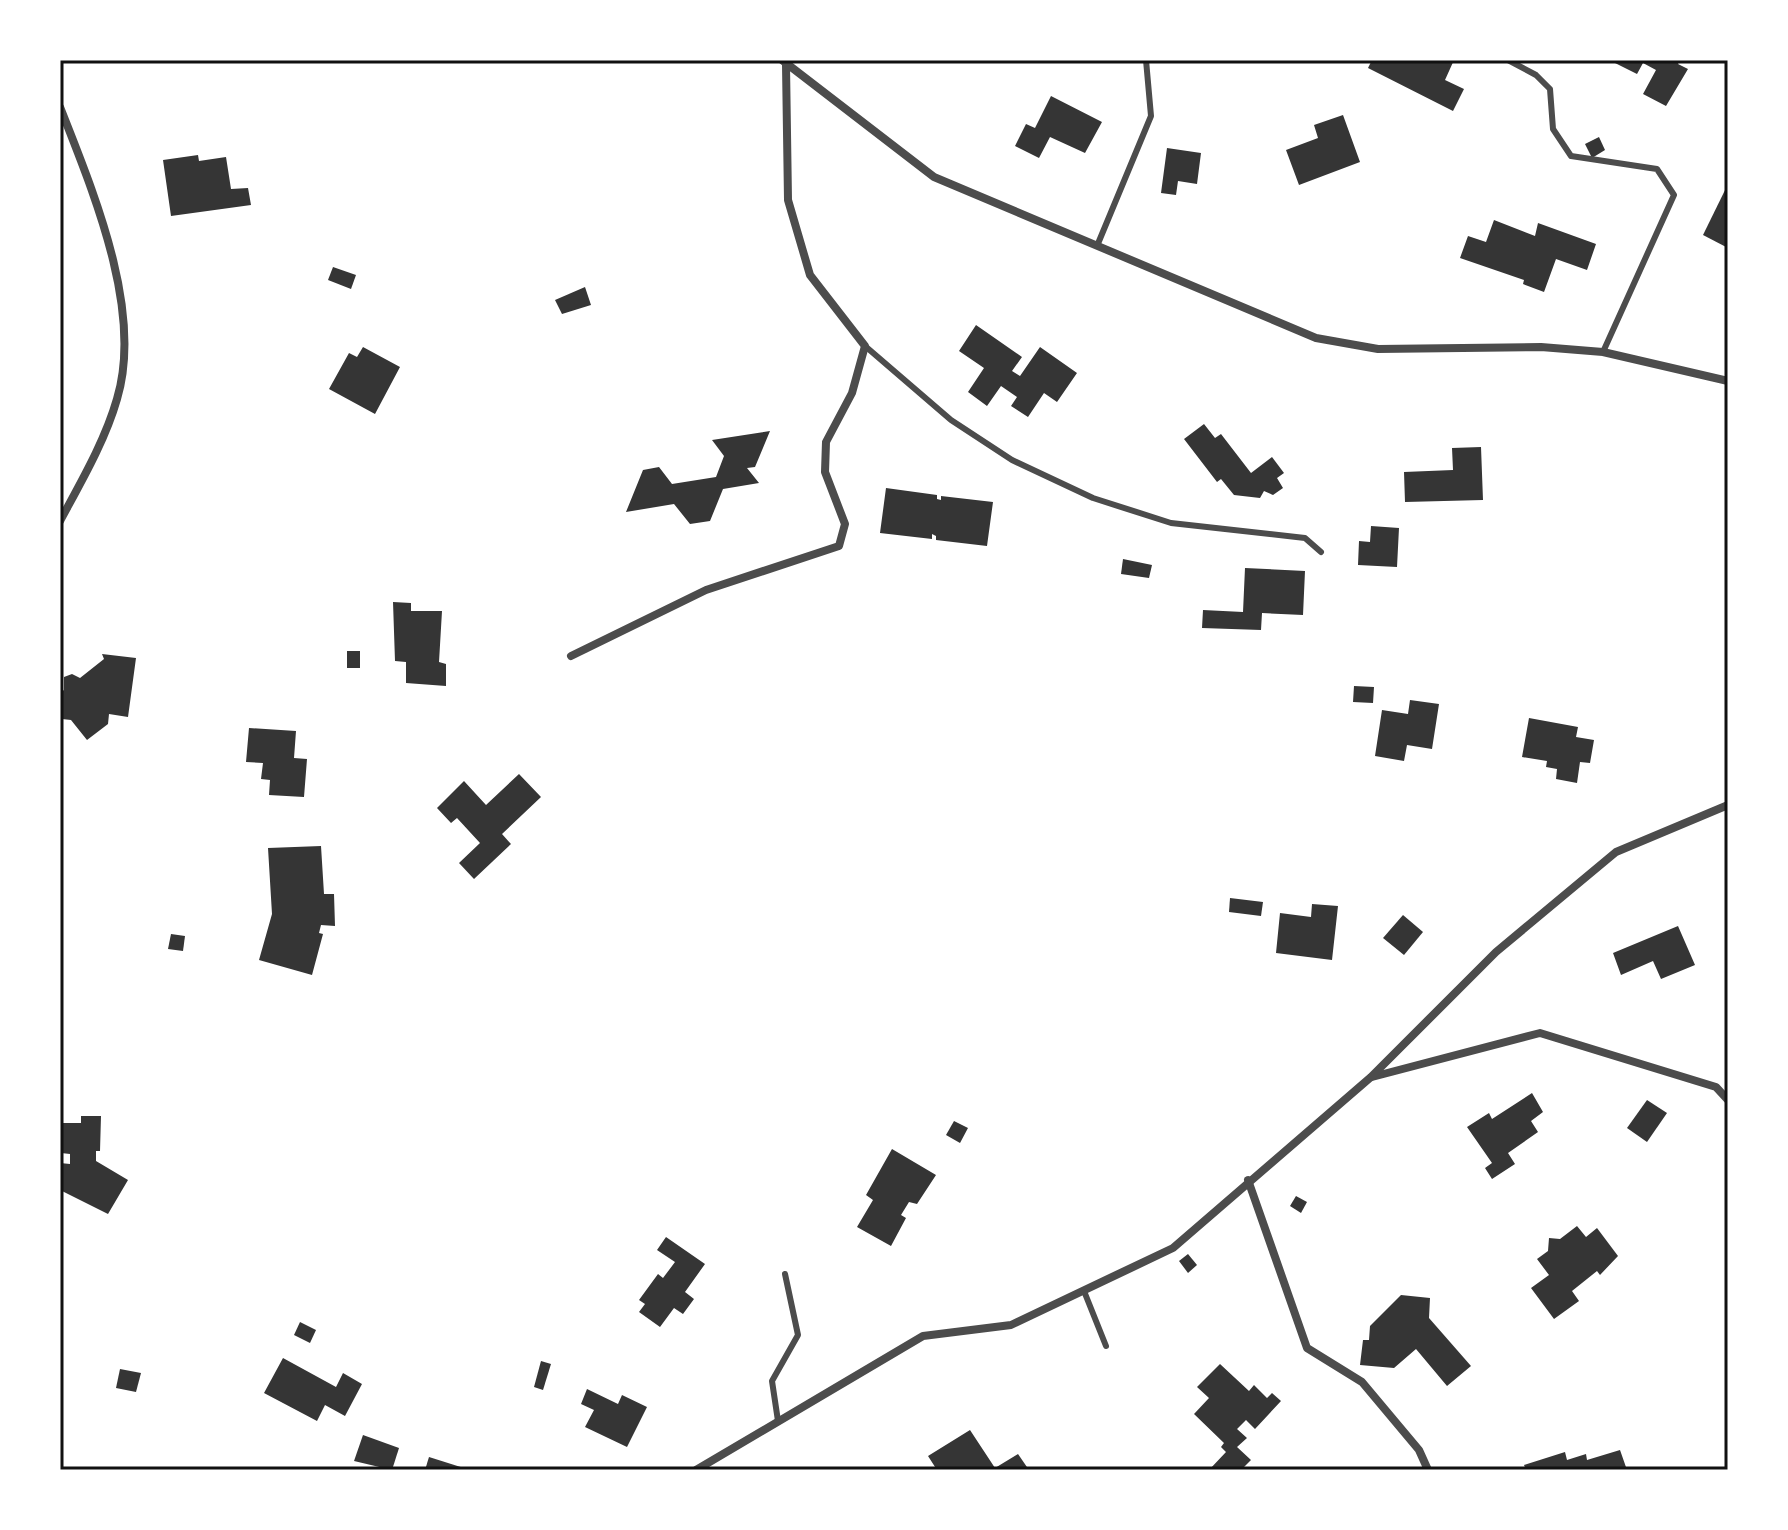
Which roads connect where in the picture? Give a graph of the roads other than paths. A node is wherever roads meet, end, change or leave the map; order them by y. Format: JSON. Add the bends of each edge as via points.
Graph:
{"nodes":[{"id":1,"x":1146,"y":60,"type":"edge"},
{"id":2,"x":1508,"y":60,"type":"edge"},
{"id":3,"x":784,"y":62,"type":"edge"},
{"id":4,"x":60,"y":107,"type":"edge"},
{"id":5,"x":1097,"y":246,"type":"junction"},
{"id":6,"x":865,"y":346,"type":"junction"},
{"id":7,"x":1603,"y":352,"type":"junction"},
{"id":8,"x":1728,"y":381,"type":"edge"},
{"id":9,"x":60,"y":521,"type":"edge"},
{"id":10,"x":1321,"y":552,"type":"dead end"},
{"id":11,"x":571,"y":656,"type":"dead end"},
{"id":12,"x":1728,"y":805,"type":"edge"},
{"id":13,"x":1371,"y":1077,"type":"junction"},
{"id":14,"x":1728,"y":1100,"type":"edge"},
{"id":15,"x":1248,"y":1180,"type":"junction"},
{"id":16,"x":785,"y":1274,"type":"dead end"},
{"id":17,"x":1084,"y":1291,"type":"junction"},
{"id":18,"x":1106,"y":1346,"type":"dead end"},
{"id":19,"x":778,"y":1421,"type":"junction"},
{"id":20,"x":696,"y":1470,"type":"edge"},
{"id":21,"x":1428,"y":1470,"type":"edge"}],
"edges":[{"from":1,"to":5,"type":"lane","via":[[1151,116]]},
{"from":2,"to":7,"type":"lane","via":[[1550,89],[1553,129],[1571,156],[1657,169],[1674,195]]},
{"from":3,"to":5,"type":"street","via":[[934,177]]},
{"from":3,"to":6,"type":"street","via":[[788,200],[810,275]]},
{"from":4,"to":9,"type":"street","via":[[95,197],[121,295],[123,369],[117,399]]},
{"from":5,"to":7,"type":"street","via":[[1316,338],[1378,349],[1541,347]]},
{"from":6,"to":10,"type":"lane","via":[[951,420],[1012,460],[1093,498],[1171,523],[1305,538]]},
{"from":6,"to":11,"type":"street","via":[[852,393],[826,442],[825,472],[845,524],[839,546],[706,590]]},
{"from":7,"to":8,"type":"street"},
{"from":12,"to":13,"type":"street","via":[[1616,852],[1496,952]]},
{"from":13,"to":14,"type":"street","via":[[1540,1033],[1716,1087]]},
{"from":13,"to":15,"type":"street"},
{"from":15,"to":17,"type":"street","via":[[1173,1248]]},
{"from":15,"to":21,"type":"street","via":[[1307,1348],[1362,1382],[1419,1450]]},
{"from":16,"to":19,"type":"lane","via":[[798,1335],[772,1381]]},
{"from":17,"to":18,"type":"lane"},
{"from":17,"to":19,"type":"street","via":[[1011,1325],[923,1336]]},
{"from":19,"to":20,"type":"street"}]}
